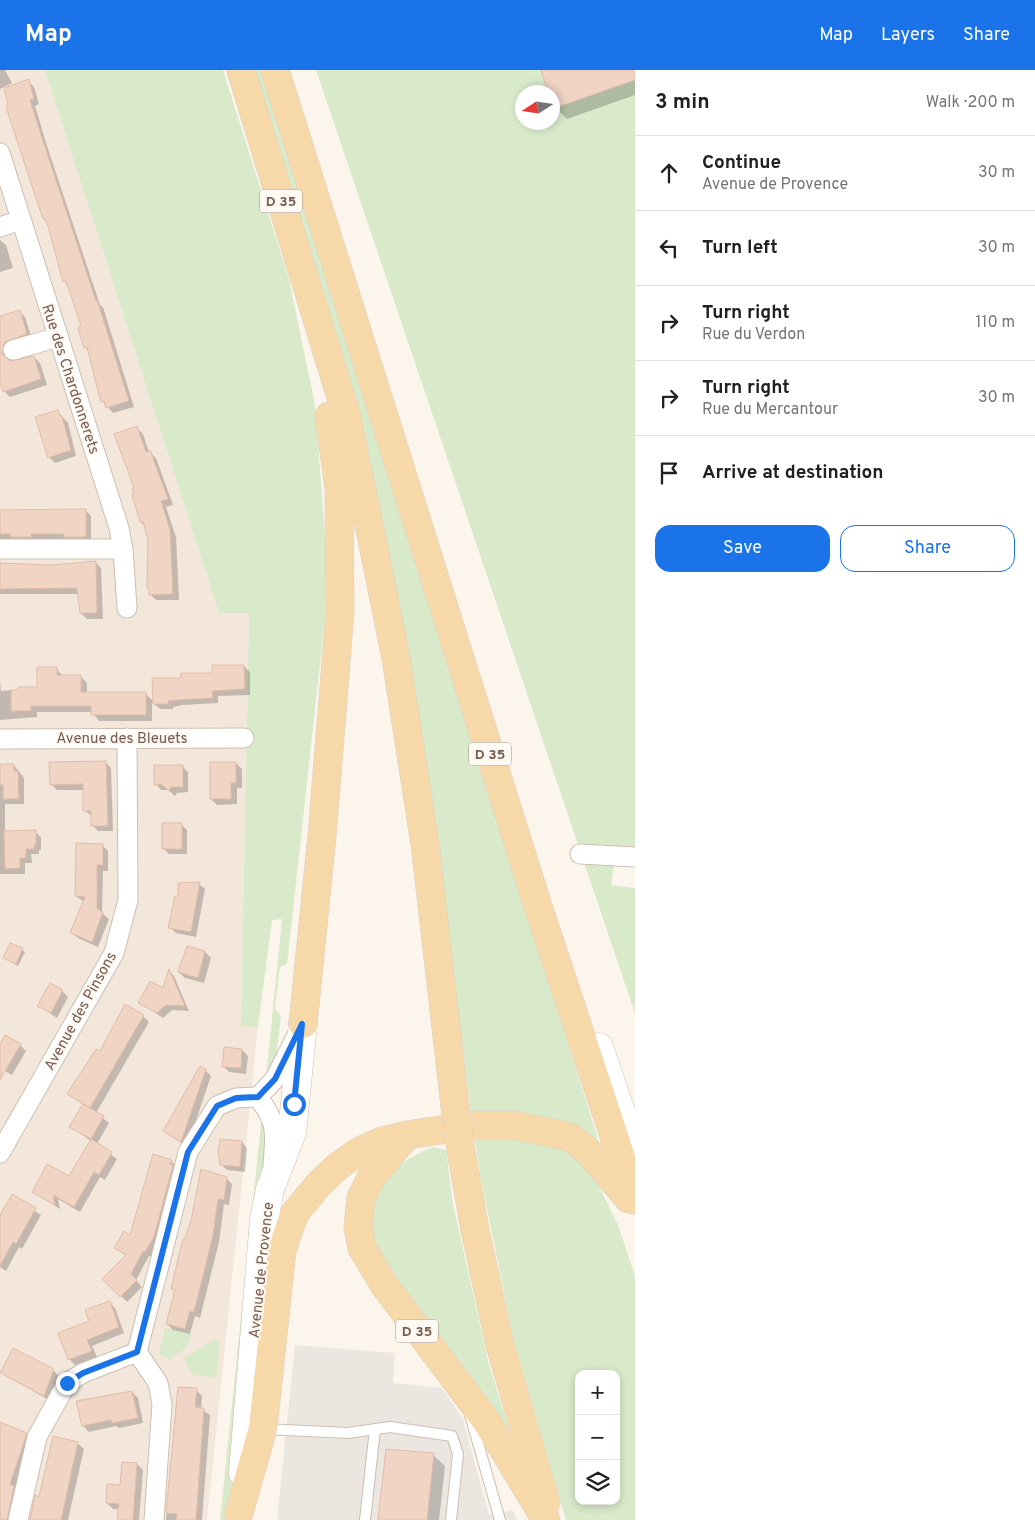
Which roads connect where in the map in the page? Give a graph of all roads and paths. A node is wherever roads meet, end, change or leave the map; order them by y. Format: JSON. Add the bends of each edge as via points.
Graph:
{"nodes":[{"id":1,"x":241,"y":70,"type":"edge"},
{"id":2,"x":274,"y":70,"type":"edge"},
{"id":3,"x":0,"y":154,"type":"edge"},
{"id":4,"x":20,"y":220,"type":"junction"},
{"id":5,"x":0,"y":227,"type":"edge"},
{"id":6,"x":313,"y":306,"type":"junction"},
{"id":7,"x":58,"y":337,"type":"junction"},
{"id":8,"x":13,"y":350,"type":"dead end"},
{"id":9,"x":0,"y":549,"type":"edge"},
{"id":10,"x":123,"y":549,"type":"junction"},
{"id":11,"x":126,"y":608,"type":"dead end"},
{"id":12,"x":127,"y":738,"type":"junction"},
{"id":13,"x":244,"y":738,"type":"dead end"},
{"id":14,"x":0,"y":739,"type":"edge"},
{"id":15,"x":580,"y":854,"type":"dead end"},
{"id":16,"x":635,"y":857,"type":"edge"},
{"id":17,"x":559,"y":970,"type":"junction"},
{"id":18,"x":302,"y":1024,"type":"junction"},
{"id":19,"x":258,"y":1097,"type":"junction"},
{"id":20,"x":407,"y":1135,"type":"junction"},
{"id":21,"x":635,"y":1152,"type":"edge"},
{"id":22,"x":0,"y":1153,"type":"edge"},
{"id":23,"x":270,"y":1189,"type":"junction"},
{"id":24,"x":635,"y":1200,"type":"edge"},
{"id":25,"x":635,"y":1207,"type":"edge"},
{"id":26,"x":137,"y":1352,"type":"junction"},
{"id":27,"x":464,"y":1392,"type":"junction"},
{"id":28,"x":250,"y":1394,"type":"junction"},
{"id":29,"x":263,"y":1428,"type":"junction"},
{"id":30,"x":375,"y":1429,"type":"junction"},
{"id":31,"x":239,"y":1517,"type":"edge"},
{"id":32,"x":18,"y":1520,"type":"edge"},
{"id":33,"x":154,"y":1520,"type":"edge"},
{"id":34,"x":365,"y":1520,"type":"edge"},
{"id":35,"x":451,"y":1520,"type":"edge"},
{"id":36,"x":500,"y":1520,"type":"edge"},
{"id":37,"x":546,"y":1520,"type":"edge"},
{"id":38,"x":552,"y":1520,"type":"edge"}],
"edges":[{"from":1,"to":6,"type":"main road","number":"D 35"},
{"from":2,"to":17,"type":"main road","number":"D 35"},
{"from":3,"to":4,"type":"street","name":"Rue des Chardonnerets"},
{"from":4,"to":5,"type":"street"},
{"from":4,"to":7,"type":"street","name":"Rue des Chardonnerets"},
{"from":6,"to":18,"type":"main road","via":[[339,488],[340,612],[322,836]]},
{"from":6,"to":38,"type":"main road","number":"D 35","bridge":true,"via":[[346,414],[396,658],[424,844],[460,1150],[475,1230],[500,1345]]},
{"from":7,"to":8,"type":"street"},
{"from":7,"to":10,"type":"street","name":"Rue des Chardonnerets"},
{"from":9,"to":10,"type":"street"},
{"from":10,"to":11,"type":"street","name":"Rue des Chardonnerets"},
{"from":12,"to":13,"type":"street","name":"Avenue des Bleuets"},
{"from":12,"to":14,"type":"street","name":"Avenue des Bleuets"},
{"from":12,"to":22,"type":"street","name":"Avenue des Pinsons","via":[[128,900],[114,953]]},
{"from":15,"to":16,"type":"street"},
{"from":17,"to":21,"type":"street","via":[[595,1036]]},
{"from":17,"to":24,"type":"main road","number":"D 35"},
{"from":18,"to":19,"type":"street","via":[[275,1079]]},
{"from":18,"to":23,"type":"street","name":"Avenue de Provence","via":[[292,1133]]},
{"from":19,"to":23,"type":"street","via":[[271,1115],[275,1129]]},
{"from":19,"to":26,"type":"street","via":[[236,1098],[217,1106],[188,1152]]},
{"from":20,"to":25,"type":"main road","via":[[490,1124],[521,1126],[570,1137],[587,1150]]},
{"from":20,"to":27,"type":"main road","number":"D 35","via":[[371,1178],[361,1198],[359,1240],[384,1286]]},
{"from":20,"to":29,"type":"main road","via":[[382,1141],[351,1157],[319,1184],[295,1213],[282,1250]]},
{"from":23,"to":28,"type":"street","name":"Avenue de Provence","via":[[261,1247]]},
{"from":26,"to":32,"type":"street","via":[[83,1373],[67,1383],[38,1437]]},
{"from":26,"to":33,"type":"street","via":[[158,1383],[162,1404]]},
{"from":27,"to":36,"type":"lane"},
{"from":27,"to":37,"type":"main road","number":"D 35","via":[[487,1422]]},
{"from":28,"to":29,"type":"lane"},
{"from":28,"to":31,"type":"street","name":"Avenue de Provence"},
{"from":29,"to":30,"type":"lane","via":[[348,1434]]},
{"from":29,"to":31,"type":"main road"},
{"from":30,"to":34,"type":"lane"},
{"from":30,"to":35,"type":"lane","via":[[390,1427],[452,1436],[458,1454]]}]}
